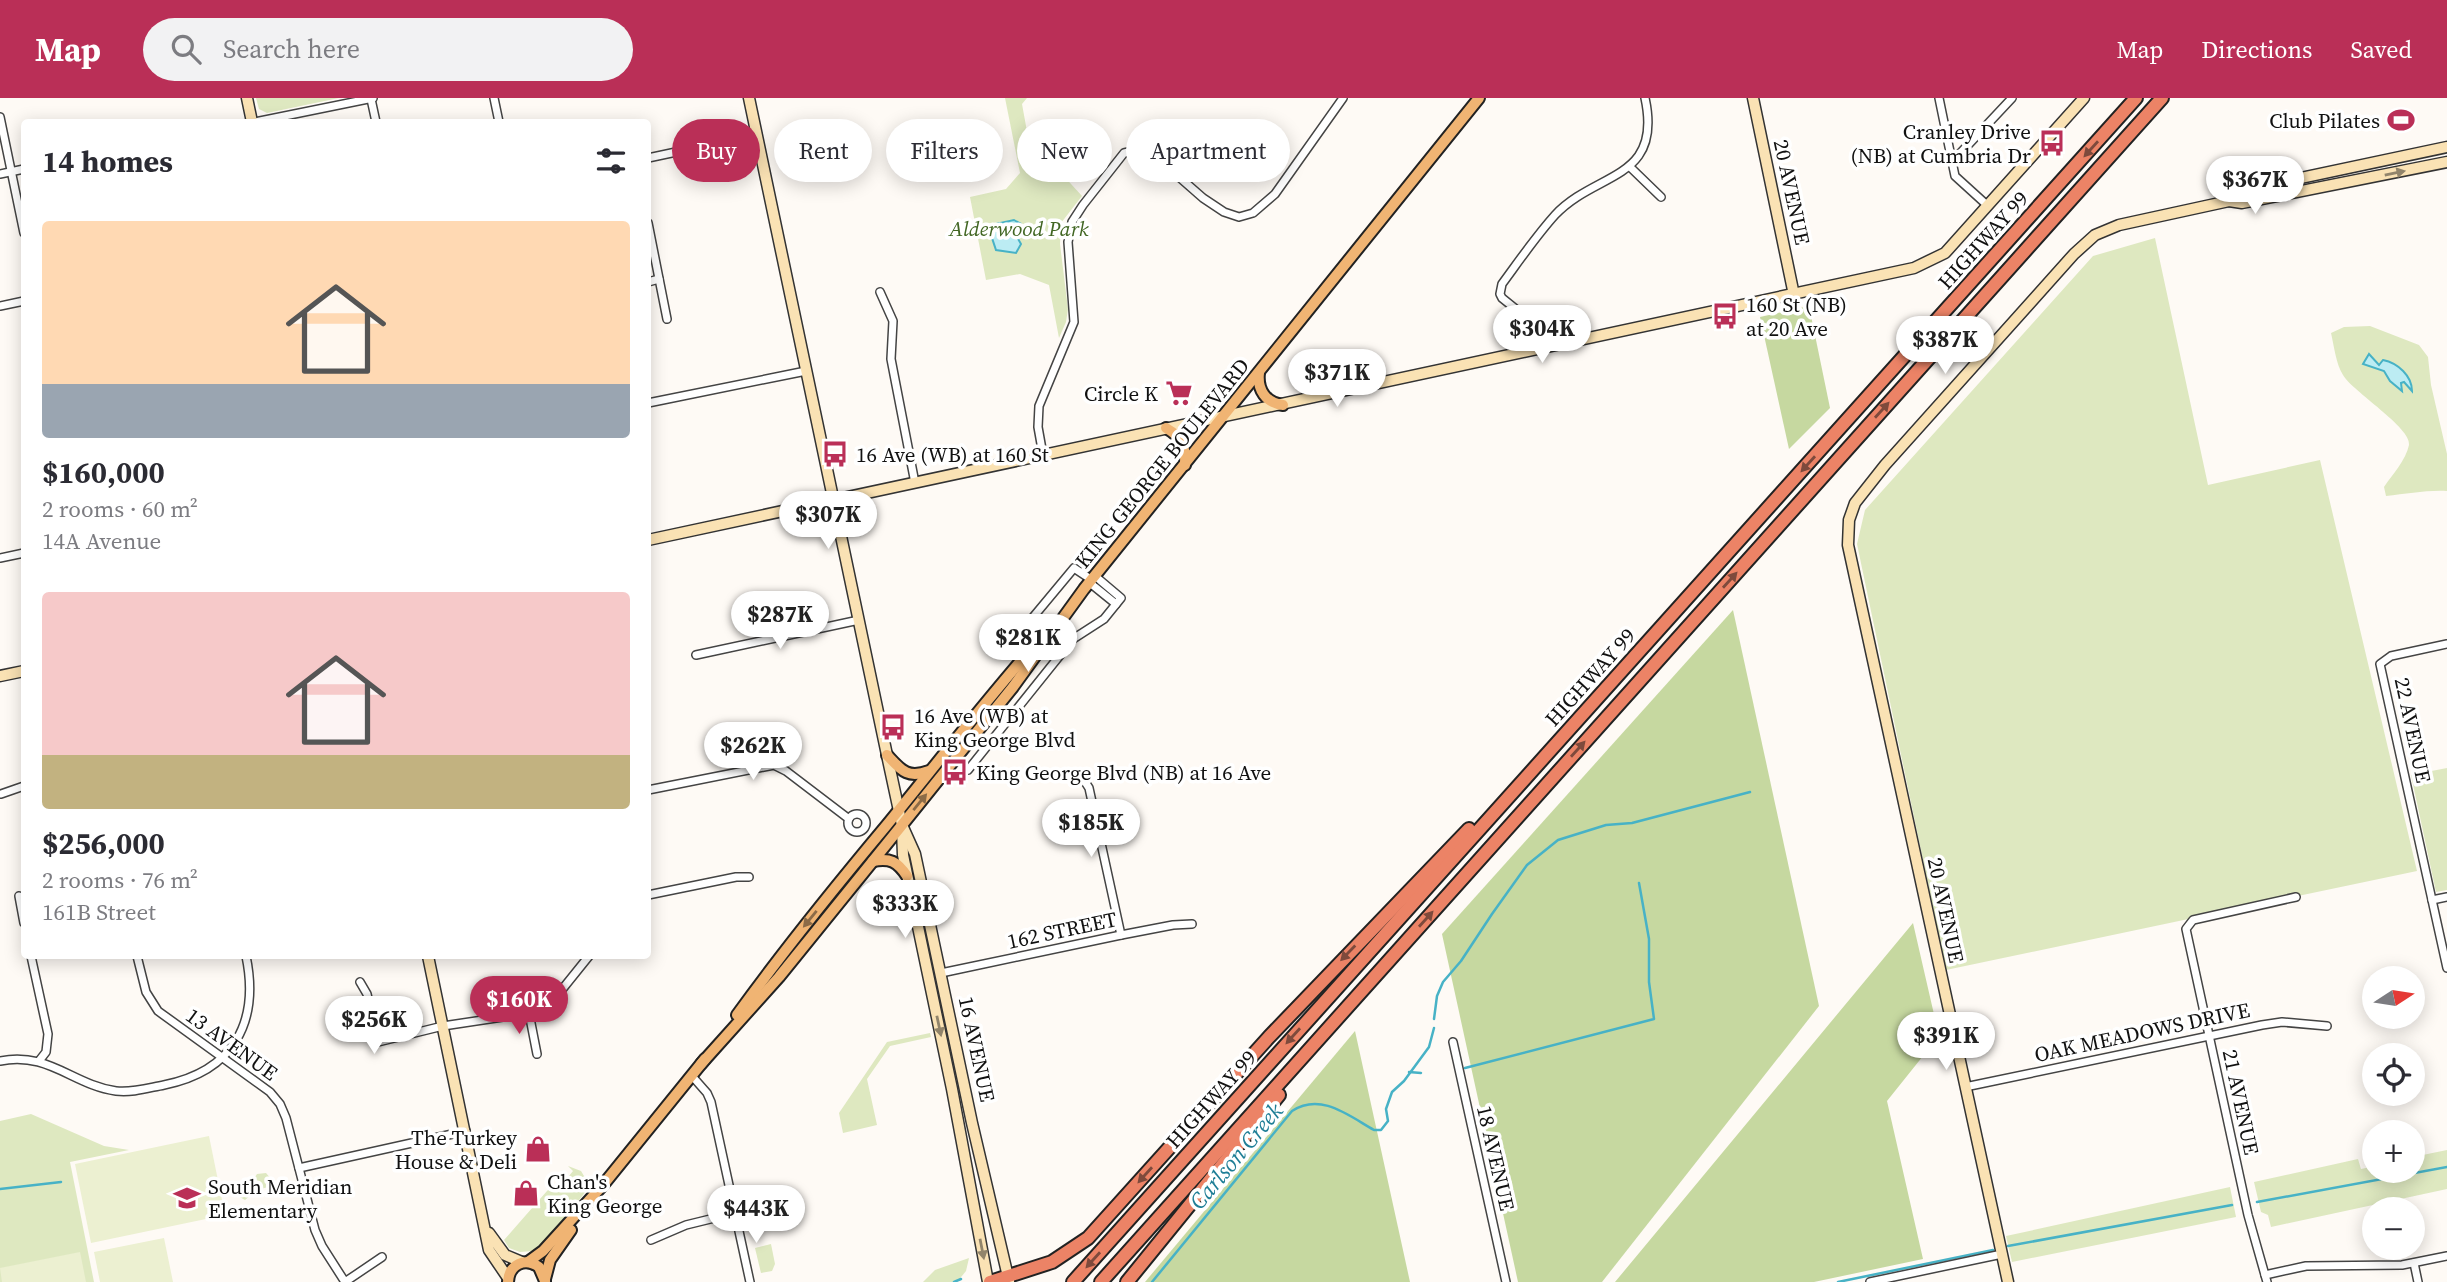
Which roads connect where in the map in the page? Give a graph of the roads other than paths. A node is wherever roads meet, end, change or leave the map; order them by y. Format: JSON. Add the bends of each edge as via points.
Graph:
{"nodes":[{"id":1,"x":247,"y":98,"type":"edge"},
{"id":2,"x":372,"y":98,"type":"edge"},
{"id":3,"x":494,"y":98,"type":"edge"},
{"id":4,"x":749,"y":98,"type":"edge"},
{"id":5,"x":1343,"y":98,"type":"edge"},
{"id":6,"x":1479,"y":98,"type":"edge"},
{"id":7,"x":1645,"y":98,"type":"edge"},
{"id":8,"x":1753,"y":98,"type":"edge"},
{"id":9,"x":1939,"y":98,"type":"edge"},
{"id":10,"x":2012,"y":98,"type":"edge"},
{"id":11,"x":2084,"y":98,"type":"edge"},
{"id":12,"x":2136,"y":98,"type":"edge"},
{"id":13,"x":2162,"y":98,"type":"edge"},
{"id":14,"x":0,"y":117,"type":"edge"},
{"id":15,"x":253,"y":119,"type":"edge"},
{"id":16,"x":269,"y":119,"type":"edge"},
{"id":17,"x":376,"y":119,"type":"edge"},
{"id":18,"x":498,"y":119,"type":"edge"},
{"id":19,"x":753,"y":119,"type":"edge"},
{"id":20,"x":2447,"y":147,"type":"edge"},
{"id":21,"x":672,"y":153,"type":"edge"},
{"id":22,"x":760,"y":154,"type":"edge"},
{"id":23,"x":651,"y":157,"type":"edge"},
{"id":24,"x":1952,"y":162,"type":"junction"},
{"id":25,"x":2447,"y":162,"type":"edge"},
{"id":26,"x":1630,"y":167,"type":"junction"},
{"id":27,"x":21,"y":170,"type":"edge"},
{"id":28,"x":11,"y":172,"type":"junction"},
{"id":29,"x":0,"y":174,"type":"edge"},
{"id":30,"x":1661,"y":197,"type":"dead end"},
{"id":31,"x":2229,"y":201,"type":"junction"},
{"id":32,"x":1988,"y":205,"type":"junction"},
{"id":33,"x":21,"y":219,"type":"edge"},
{"id":34,"x":651,"y":238,"type":"edge"},
{"id":35,"x":659,"y":279,"type":"junction"},
{"id":36,"x":651,"y":281,"type":"edge"},
{"id":37,"x":880,"y":292,"type":"dead end"},
{"id":38,"x":1794,"y":295,"type":"junction"},
{"id":39,"x":21,"y":302,"type":"edge"},
{"id":40,"x":0,"y":306,"type":"edge"},
{"id":41,"x":667,"y":319,"type":"dead end"},
{"id":42,"x":1532,"y":324,"type":"junction"},
{"id":43,"x":1560,"y":346,"type":"junction"},
{"id":44,"x":1518,"y":355,"type":"junction"},
{"id":45,"x":806,"y":371,"type":"junction"},
{"id":46,"x":1259,"y":373,"type":"junction"},
{"id":47,"x":651,"y":402,"type":"edge"},
{"id":48,"x":1283,"y":405,"type":"junction"},
{"id":49,"x":1224,"y":417,"type":"junction"},
{"id":50,"x":1166,"y":428,"type":"junction"},
{"id":51,"x":1044,"y":455,"type":"junction"},
{"id":52,"x":1185,"y":465,"type":"junction"},
{"id":53,"x":915,"y":483,"type":"junction"},
{"id":54,"x":833,"y":501,"type":"junction"},
{"id":55,"x":651,"y":539,"type":"edge"},
{"id":56,"x":21,"y":554,"type":"edge"},
{"id":57,"x":0,"y":558,"type":"edge"},
{"id":58,"x":1090,"y":582,"type":"junction"},
{"id":59,"x":859,"y":620,"type":"junction"},
{"id":60,"x":1014,"y":640,"type":"dead end"},
{"id":61,"x":2447,"y":644,"type":"edge"},
{"id":62,"x":696,"y":655,"type":"dead end"},
{"id":63,"x":21,"y":672,"type":"edge"},
{"id":64,"x":0,"y":676,"type":"edge"},
{"id":65,"x":1568,"y":730,"type":"junction"},
{"id":66,"x":887,"y":755,"type":"junction"},
{"id":67,"x":968,"y":770,"type":"dead end"},
{"id":68,"x":929,"y":771,"type":"junction"},
{"id":69,"x":1080,"y":774,"type":"dead end"},
{"id":70,"x":21,"y":787,"type":"edge"},
{"id":71,"x":651,"y":789,"type":"edge"},
{"id":72,"x":1,"y":794,"type":"edge"},
{"id":73,"x":899,"y":809,"type":"junction"},
{"id":74,"x":849,"y":819,"type":"dead end"},
{"id":75,"x":902,"y":825,"type":"junction"},
{"id":76,"x":873,"y":861,"type":"junction"},
{"id":77,"x":907,"y":876,"type":"junction"},
{"id":78,"x":749,"y":877,"type":"dead end"},
{"id":79,"x":651,"y":894,"type":"edge"},
{"id":80,"x":19,"y":896,"type":"dead end"},
{"id":81,"x":2296,"y":897,"type":"dead end"},
{"id":82,"x":2447,"y":897,"type":"edge"},
{"id":83,"x":2432,"y":900,"type":"junction"},
{"id":84,"x":21,"y":907,"type":"edge"},
{"id":85,"x":1192,"y":924,"type":"dead end"},
{"id":86,"x":1121,"y":935,"type":"junction"},
{"id":87,"x":33,"y":959,"type":"edge"},
{"id":88,"x":138,"y":959,"type":"edge"},
{"id":89,"x":246,"y":959,"type":"edge"},
{"id":90,"x":429,"y":959,"type":"edge"},
{"id":91,"x":585,"y":959,"type":"edge"},
{"id":92,"x":925,"y":959,"type":"junction"},
{"id":93,"x":2447,"y":968,"type":"edge"},
{"id":94,"x":1381,"y":970,"type":"junction"},
{"id":95,"x":941,"y":973,"type":"junction"},
{"id":96,"x":360,"y":982,"type":"dead end"},
{"id":97,"x":529,"y":1013,"type":"junction"},
{"id":98,"x":443,"y":1026,"type":"junction"},
{"id":99,"x":2327,"y":1026,"type":"dead end"},
{"id":100,"x":2209,"y":1036,"type":"junction"},
{"id":101,"x":1453,"y":1042,"type":"dead end"},
{"id":102,"x":537,"y":1054,"type":"dead end"},
{"id":103,"x":223,"y":1058,"type":"junction"},
{"id":104,"x":39,"y":1060,"type":"junction"},
{"id":105,"x":0,"y":1061,"type":"edge"},
{"id":106,"x":701,"y":1064,"type":"junction"},
{"id":107,"x":692,"y":1076,"type":"junction"},
{"id":108,"x":1965,"y":1087,"type":"junction"},
{"id":109,"x":952,"y":1089,"type":"junction"},
{"id":110,"x":972,"y":1123,"type":"junction"},
{"id":111,"x":466,"y":1131,"type":"junction"},
{"id":112,"x":299,"y":1168,"type":"junction"},
{"id":113,"x":603,"y":1185,"type":"junction"},
{"id":114,"x":735,"y":1213,"type":"junction"},
{"id":115,"x":486,"y":1230,"type":"junction"},
{"id":116,"x":651,"y":1240,"type":"dead end"},
{"id":117,"x":2002,"y":1254,"type":"junction"},
{"id":118,"x":2447,"y":1256,"type":"edge"},
{"id":119,"x":382,"y":1257,"type":"dead end"},
{"id":120,"x":525,"y":1262,"type":"junction"},
{"id":121,"x":2413,"y":1264,"type":"junction"},
{"id":122,"x":2266,"y":1278,"type":"edge"},
{"id":123,"x":1008,"y":1279,"type":"edge"},
{"id":124,"x":508,"y":1280,"type":"edge"},
{"id":125,"x":545,"y":1280,"type":"edge"},
{"id":126,"x":345,"y":1282,"type":"edge"},
{"id":127,"x":750,"y":1282,"type":"edge"},
{"id":128,"x":989,"y":1282,"type":"edge"},
{"id":129,"x":1073,"y":1282,"type":"edge"},
{"id":130,"x":1101,"y":1282,"type":"edge"},
{"id":131,"x":1127,"y":1282,"type":"edge"},
{"id":132,"x":1506,"y":1282,"type":"edge"},
{"id":133,"x":1870,"y":1282,"type":"edge"},
{"id":134,"x":2008,"y":1282,"type":"edge"},
{"id":135,"x":2418,"y":1282,"type":"edge"}],
"edges":[{"from":1,"to":15,"type":"street"},
{"from":2,"to":16,"type":"street"},
{"from":2,"to":17,"type":"street"},
{"from":3,"to":18,"type":"street"},
{"from":4,"to":19,"type":"street","name":"16 AVENUE"},
{"from":5,"to":51,"type":"street","via":[[1275,194],[1253,213],[1238,217],[1203,198],[1146,148],[1124,153],[1072,222],[1068,242],[1074,322],[1039,405]]},
{"from":6,"to":46,"type":"main road","name":"KING GEORGE BOULEVARD"},
{"from":7,"to":26,"type":"street","via":[[1647,135]]},
{"from":8,"to":38,"type":"street","name":"20 AVENUE"},
{"from":9,"to":24,"type":"street"},
{"from":10,"to":24,"type":"street"},
{"from":11,"to":32,"type":"street"},
{"from":12,"to":65,"type":"highway","name":"HIGHWAY 99","one_way":true},
{"from":94,"to":13,"type":"highway","name":"HIGHWAY 99","one_way":true},
{"from":14,"to":28,"type":"street"},
{"from":20,"to":31,"type":"street","via":[[2240,191]]},
{"from":21,"to":23,"type":"street"},
{"from":22,"to":45,"type":"street","name":"16 AVENUE"},
{"from":24,"to":32,"type":"street","via":[[1955,176]]},
{"from":31,"to":25,"type":"street","one_way":true,"via":[[2242,204]]},
{"from":26,"to":30,"type":"street"},
{"from":26,"to":42,"type":"street","via":[[1570,202],[1502,284],[1502,298]]},
{"from":27,"to":28,"type":"street"},
{"from":28,"to":29,"type":"street"},
{"from":28,"to":33,"type":"street"},
{"from":31,"to":108,"type":"street","name":"20 AVENUE","via":[[2119,225],[2095,235],[1885,465],[1855,503],[1849,520],[1848,545]]},
{"from":32,"to":38,"type":"street","via":[[1945,253],[1914,268]]},
{"from":34,"to":35,"type":"street"},
{"from":35,"to":36,"type":"street"},
{"from":35,"to":41,"type":"street"},
{"from":37,"to":53,"type":"street","via":[[893,321],[891,359]]},
{"from":38,"to":43,"type":"street"},
{"from":39,"to":40,"type":"street"},
{"from":42,"to":43,"type":"street"},
{"from":42,"to":44,"type":"street","via":[[1533,339]]},
{"from":43,"to":44,"type":"street"},
{"from":44,"to":48,"type":"street"},
{"from":45,"to":47,"type":"street"},
{"from":45,"to":54,"type":"street","name":"16 AVENUE"},
{"from":46,"to":48,"type":"main road","via":[[1268,400]]},
{"from":46,"to":49,"type":"main road","name":"KING GEORGE BOULEVARD"},
{"from":48,"to":49,"type":"street"},
{"from":49,"to":50,"type":"street"},
{"from":49,"to":52,"type":"main road","name":"KING GEORGE BOULEVARD"},
{"from":50,"to":51,"type":"street"},
{"from":50,"to":52,"type":"main road","via":[[1182,441]]},
{"from":51,"to":53,"type":"street"},
{"from":52,"to":58,"type":"main road","name":"KING GEORGE BOULEVARD"},
{"from":53,"to":54,"type":"street"},
{"from":54,"to":55,"type":"street"},
{"from":54,"to":59,"type":"street","name":"16 AVENUE"},
{"from":56,"to":57,"type":"street"},
{"from":58,"to":60,"type":"street","via":[[1074,568]]},
{"from":58,"to":67,"type":"street","via":[[1118,601],[1104,619],[1073,639]]},
{"from":58,"to":68,"type":"main road","name":"KING GEORGE BOULEVARD"},
{"from":75,"to":58,"type":"main road","name":"KING GEORGE BOULEVARD","one_way":true},
{"from":59,"to":62,"type":"street"},
{"from":59,"to":66,"type":"street","name":"16 AVENUE"},
{"from":61,"to":83,"type":"street","name":"22 AVENUE","via":[[2391,656],[2380,664]]},
{"from":63,"to":64,"type":"street"},
{"from":65,"to":123,"type":"highway","one_way":true,"via":[[1297,1007],[1088,1238],[1052,1262]]},
{"from":65,"to":129,"type":"highway","name":"HIGHWAY 99","one_way":true},
{"from":66,"to":68,"type":"main road","via":[[911,774]]},
{"from":66,"to":73,"type":"street","name":"16 AVENUE"},
{"from":68,"to":73,"type":"main road","name":"KING GEORGE BOULEVARD"},
{"from":69,"to":86,"type":"street","via":[[1090,788]]},
{"from":70,"to":72,"type":"street"},
{"from":71,"to":74,"type":"street","via":[[774,765]]},
{"from":73,"to":75,"type":"street","name":"16 AVENUE"},
{"from":73,"to":106,"type":"main road","name":"KING GEORGE BOULEVARD","one_way":true,"via":[[787,947]]},
{"from":75,"to":76,"type":"main road","name":"KING GEORGE BOULEVARD"},
{"from":75,"to":77,"type":"street","name":"16 AVENUE"},
{"from":75,"to":95,"type":"street","name":"16 AVENUE","via":[[915,854]]},
{"from":76,"to":77,"type":"main road","via":[[890,859]]},
{"from":76,"to":106,"type":"main road","name":"KING GEORGE BOULEVARD"},
{"from":77,"to":92,"type":"street","name":"16 AVENUE"},
{"from":78,"to":79,"type":"street"},
{"from":80,"to":84,"type":"street"},
{"from":81,"to":100,"type":"street","name":"21 AVENUE","via":[[2193,920],[2186,929]]},
{"from":82,"to":83,"type":"street"},
{"from":83,"to":93,"type":"street","name":"22 AVENUE"},
{"from":85,"to":86,"type":"street","name":"162 STREET"},
{"from":86,"to":95,"type":"street","name":"162 STREET"},
{"from":87,"to":104,"type":"street","via":[[48,1034],[46,1052]]},
{"from":88,"to":103,"type":"street","name":"13 AVENUE","via":[[146,992],[158,1010]]},
{"from":89,"to":103,"type":"street","via":[[251,987],[248,1011],[240,1034]]},
{"from":90,"to":98,"type":"street"},
{"from":91,"to":97,"type":"street","via":[[556,997]]},
{"from":92,"to":95,"type":"street"},
{"from":92,"to":109,"type":"street","name":"16 AVENUE","one_way":true},
{"from":94,"to":130,"type":"highway","name":"HIGHWAY 99"},
{"from":94,"to":131,"type":"highway"},
{"from":95,"to":110,"type":"street","name":"16 AVENUE"},
{"from":96,"to":98,"type":"street","via":[[378,1042]]},
{"from":97,"to":98,"type":"street"},
{"from":97,"to":102,"type":"street"},
{"from":98,"to":111,"type":"street"},
{"from":99,"to":100,"type":"street","name":"OAK MEADOWS DRIVE","via":[[2282,1022]]},
{"from":100,"to":108,"type":"street","name":"OAK MEADOWS DRIVE"},
{"from":100,"to":122,"type":"street","name":"21 AVENUE"},
{"from":101,"to":132,"type":"street","name":"18 AVENUE"},
{"from":103,"to":104,"type":"street","via":[[186,1080],[129,1092],[106,1089]]},
{"from":103,"to":112,"type":"street","name":"13 AVENUE","via":[[280,1104]]},
{"from":104,"to":105,"type":"street"},
{"from":106,"to":107,"type":"main road","name":"KING GEORGE BOULEVARD"},
{"from":107,"to":113,"type":"main road","name":"KING GEORGE BOULEVARD"},
{"from":107,"to":114,"type":"street","via":[[712,1101]]},
{"from":108,"to":117,"type":"street","name":"20 AVENUE"},
{"from":109,"to":110,"type":"street"},
{"from":109,"to":128,"type":"street","name":"16 AVENUE","one_way":true},
{"from":110,"to":123,"type":"street","name":"16 AVENUE"},
{"from":111,"to":112,"type":"street"},
{"from":111,"to":115,"type":"street"},
{"from":112,"to":126,"type":"street","name":"13 AVENUE","via":[[315,1230]]},
{"from":113,"to":120,"type":"main road","name":"KING GEORGE BOULEVARD","via":[[544,1251]]},
{"from":113,"to":125,"type":"main road","name":"KING GEORGE BOULEVARD","via":[[550,1260]]},
{"from":114,"to":116,"type":"street","via":[[686,1225]]},
{"from":114,"to":127,"type":"street"},
{"from":115,"to":120,"type":"street","via":[[505,1255]]},
{"from":115,"to":124,"type":"street","via":[[489,1250]]},
{"from":117,"to":133,"type":"street"},
{"from":117,"to":134,"type":"street","name":"20 AVENUE"},
{"from":118,"to":121,"type":"street"},
{"from":119,"to":126,"type":"street"},
{"from":120,"to":124,"type":"main road","name":"KING GEORGE BOULEVARD","via":[[512,1268]]},
{"from":120,"to":125,"type":"main road","via":[[539,1267]]},
{"from":121,"to":122,"type":"street","via":[[2306,1266]]},
{"from":121,"to":135,"type":"street"},
{"from":123,"to":128,"type":"highway"}]}
